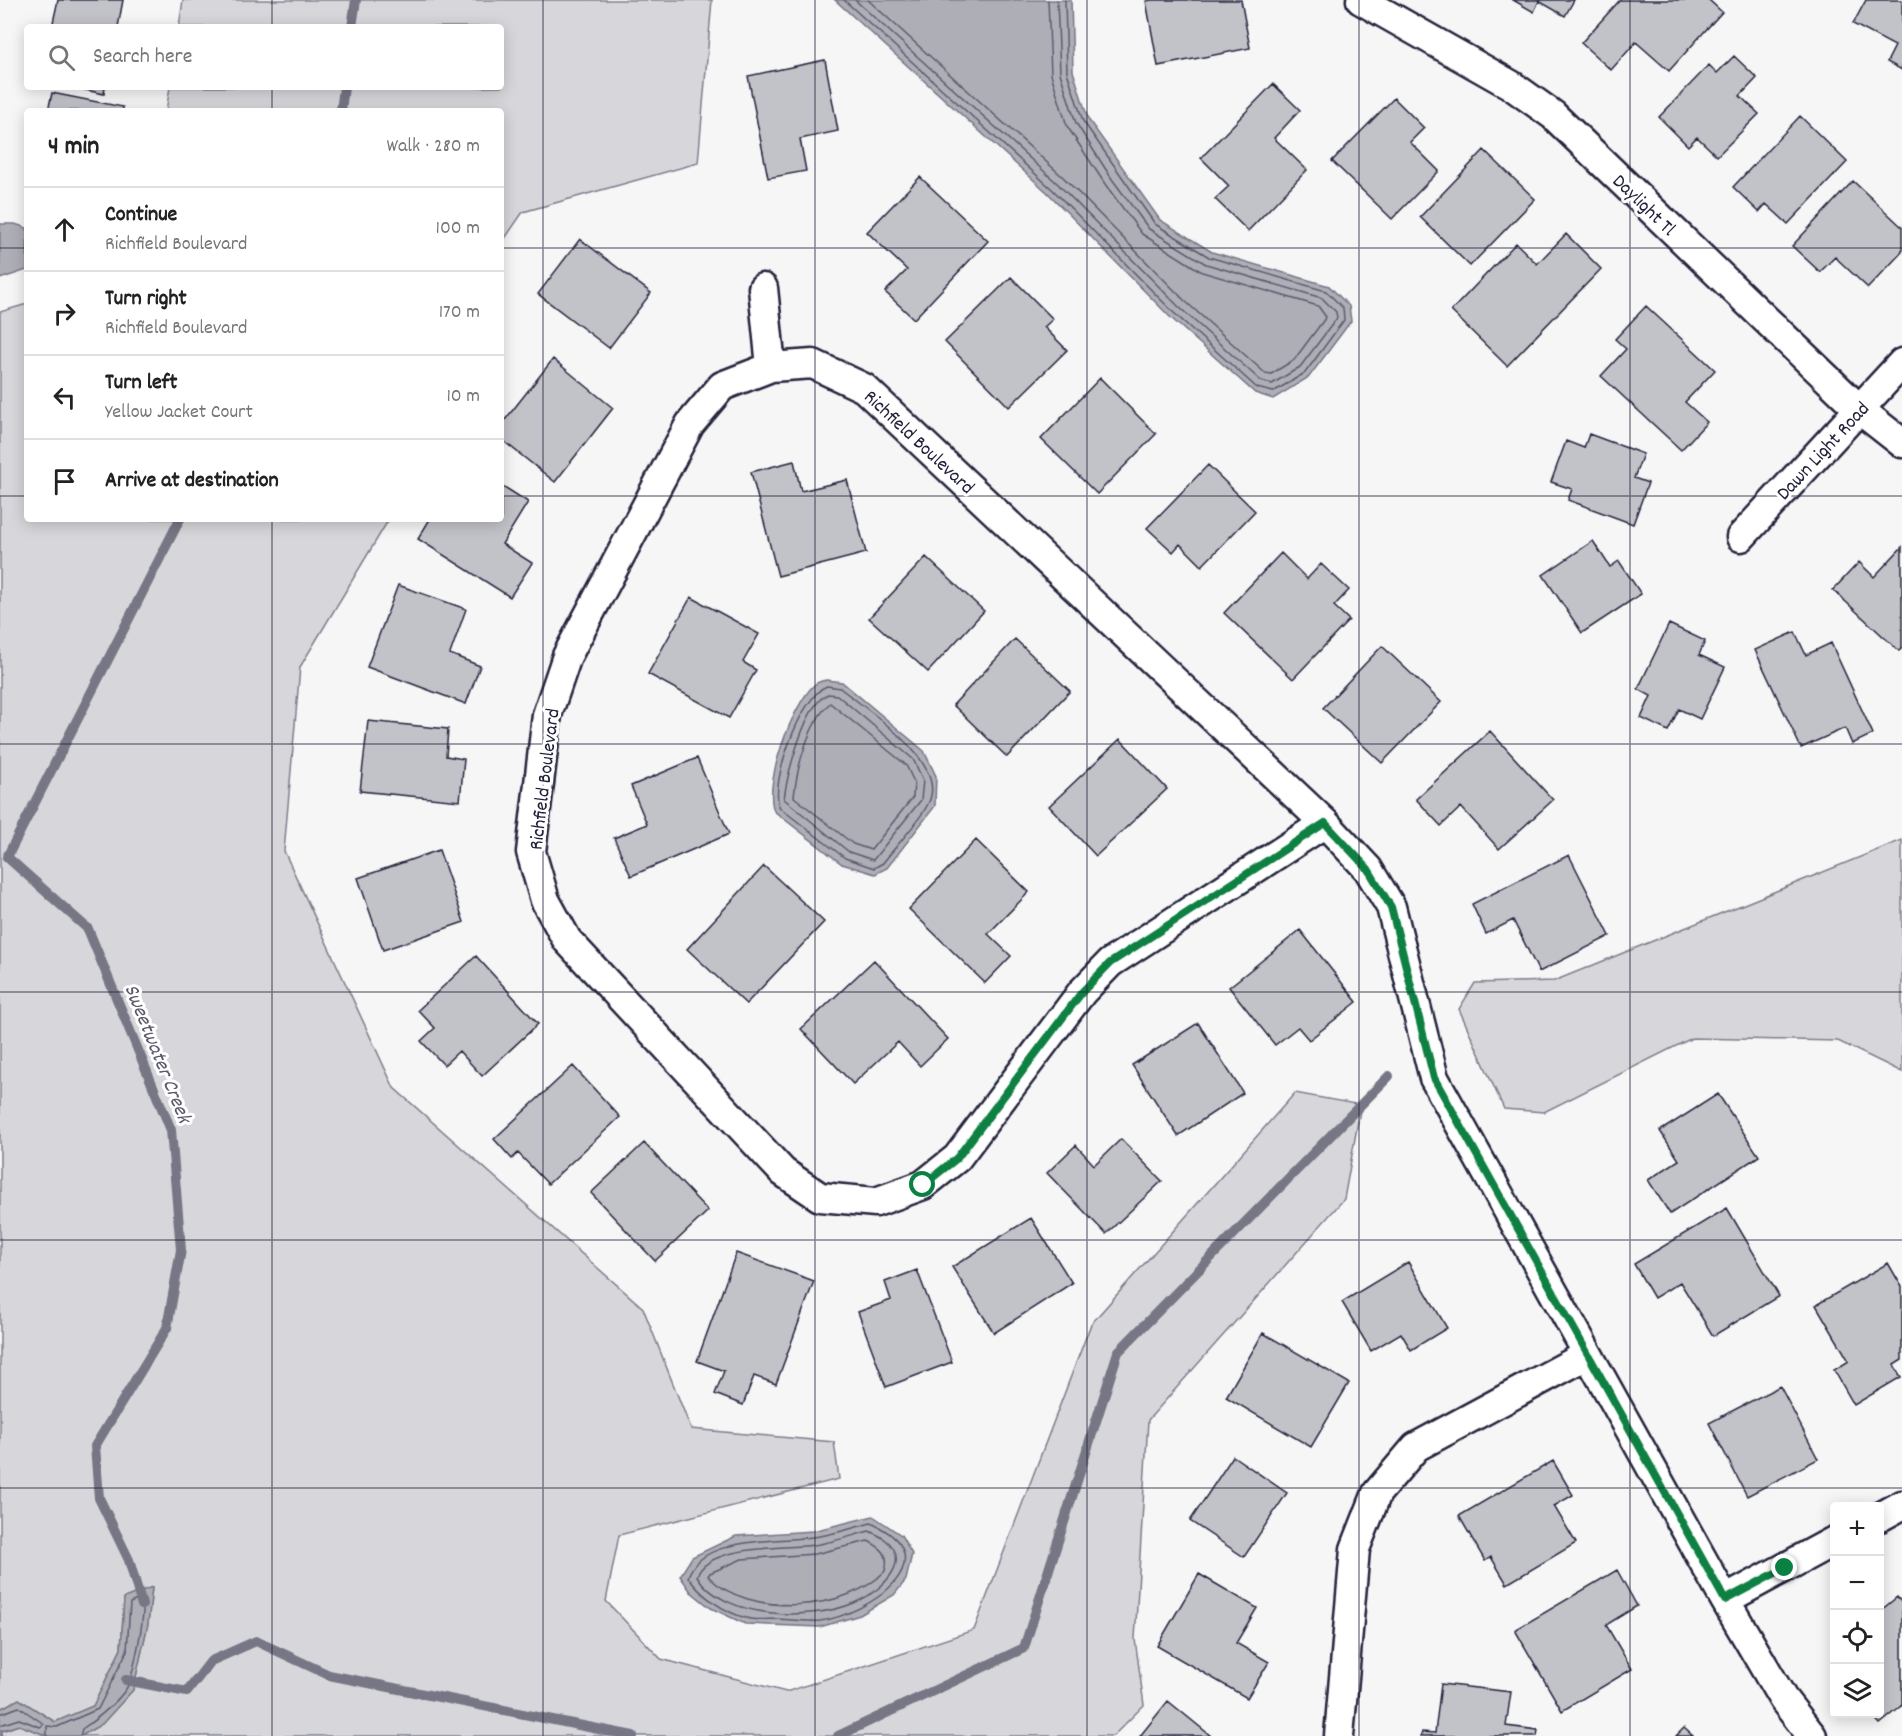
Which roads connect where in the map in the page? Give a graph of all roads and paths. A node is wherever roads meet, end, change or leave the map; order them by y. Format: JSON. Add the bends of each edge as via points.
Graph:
{"nodes":[{"id":1,"x":1361,"y":0,"type":"edge"},
{"id":2,"x":763,"y":288,"type":"dead end"},
{"id":3,"x":1902,"y":363,"type":"edge"},
{"id":4,"x":771,"y":367,"type":"junction"},
{"id":5,"x":1860,"y":410,"type":"junction"},
{"id":6,"x":1902,"y":444,"type":"edge"},
{"id":7,"x":1741,"y":537,"type":"dead end"},
{"id":8,"x":1325,"y":823,"type":"junction"},
{"id":9,"x":1587,"y":1355,"type":"junction"},
{"id":10,"x":1902,"y":1505,"type":"edge"},
{"id":11,"x":1884,"y":1515,"type":"edge"},
{"id":12,"x":1830,"y":1543,"type":"edge"},
{"id":13,"x":1725,"y":1600,"type":"junction"},
{"id":14,"x":1339,"y":1736,"type":"edge"},
{"id":15,"x":1812,"y":1736,"type":"edge"}],
"edges":[{"from":1,"to":5,"type":"street","name":"Daylight Tl","via":[[1511,85],[1553,115]]},
{"from":2,"to":4,"type":"street"},
{"from":3,"to":5,"type":"street","name":"Dawn Light Road"},
{"from":4,"to":8,"type":"street","name":"Richfield Boulevard","via":[[813,364],[864,388]]},
{"from":4,"to":8,"type":"street","name":"Richfield Boulevard","via":[[722,386],[690,424],[567,656],[547,715],[531,852],[545,900],[567,940],[783,1172],[820,1197],[876,1202],[923,1185],[957,1158],[1082,992],[1110,963]]},
{"from":5,"to":6,"type":"street","name":"Daylight Tl"},
{"from":5,"to":7,"type":"street","name":"Dawn Light Road"},
{"from":8,"to":9,"type":"street","name":"Richfield Boulevard","via":[[1368,869],[1391,907],[1434,1078]]},
{"from":9,"to":13,"type":"street","name":"Richfield Boulevard"},
{"from":9,"to":14,"type":"street","via":[[1416,1447],[1377,1493],[1355,1549]]},
{"from":10,"to":11,"type":"street"},
{"from":12,"to":13,"type":"street"},
{"from":13,"to":15,"type":"street","name":"Richfield Boulevard","via":[[1783,1699]]}]}
